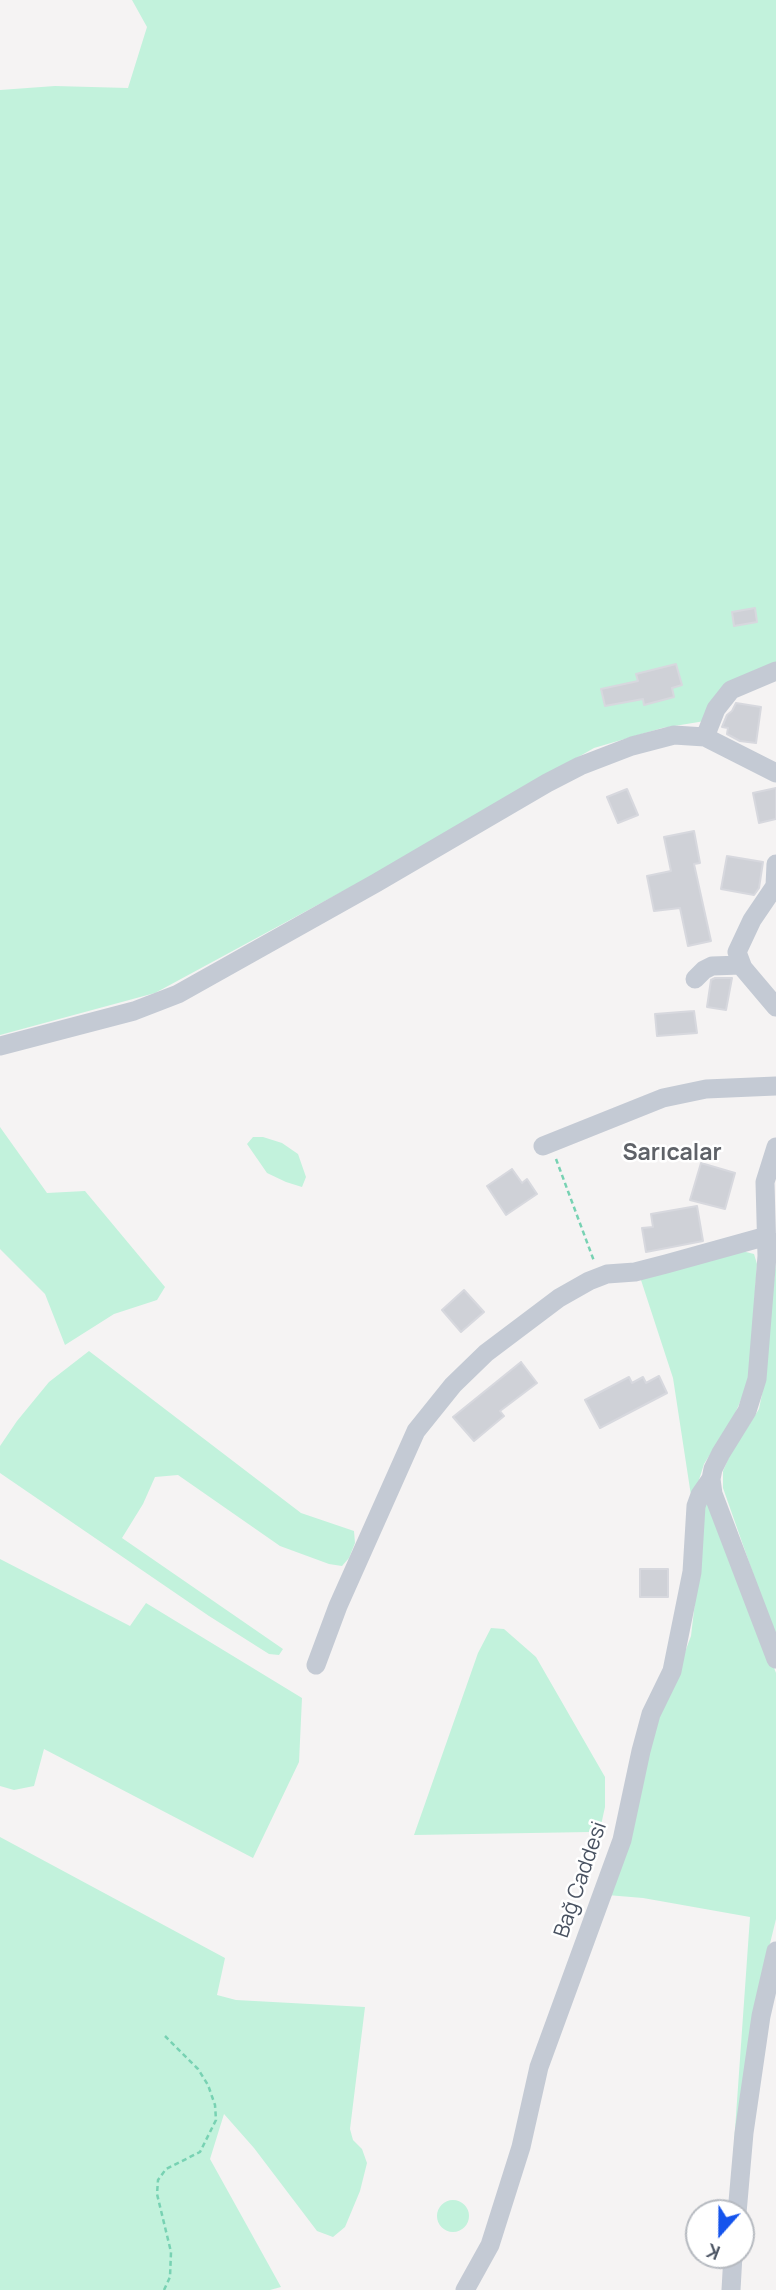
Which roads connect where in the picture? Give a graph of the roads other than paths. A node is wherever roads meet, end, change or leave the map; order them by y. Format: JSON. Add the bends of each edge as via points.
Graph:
{"nodes":[{"id":1,"x":776,"y":671,"type":"edge"},
{"id":2,"x":705,"y":737,"type":"junction"},
{"id":3,"x":776,"y":772,"type":"edge"},
{"id":4,"x":776,"y":864,"type":"edge"},
{"id":5,"x":776,"y":888,"type":"edge"},
{"id":6,"x":741,"y":965,"type":"junction"},
{"id":7,"x":695,"y":979,"type":"dead end"},
{"id":8,"x":776,"y":1006,"type":"edge"},
{"id":9,"x":0,"y":1046,"type":"edge"},
{"id":10,"x":776,"y":1086,"type":"edge"},
{"id":11,"x":547,"y":1144,"type":"road end"},
{"id":12,"x":776,"y":1147,"type":"edge"},
{"id":13,"x":766,"y":1236,"type":"junction"},
{"id":14,"x":711,"y":1479,"type":"junction"},
{"id":15,"x":776,"y":1659,"type":"edge"},
{"id":16,"x":316,"y":1665,"type":"dead end"},
{"id":17,"x":776,"y":1951,"type":"edge"},
{"id":18,"x":738,"y":2199,"type":"edge"},
{"id":19,"x":732,"y":2269,"type":"edge"},
{"id":20,"x":465,"y":2290,"type":"edge"},
{"id":21,"x":731,"y":2290,"type":"edge"}],
"edges":[{"from":1,"to":2,"type":"street","via":[[731,690],[716,709]]},
{"from":2,"to":3,"type":"street"},
{"from":2,"to":9,"type":"street","via":[[660,737],[580,766],[201,983],[155,1004]]},
{"from":4,"to":5,"type":"street"},
{"from":5,"to":6,"type":"street","via":[[741,940],[737,952]]},
{"from":6,"to":7,"type":"street","via":[[712,966]]},
{"from":6,"to":8,"type":"street"},
{"from":10,"to":11,"type":"street","via":[[706,1089],[663,1098]]},
{"from":12,"to":13,"type":"street","name":"Bağ Caddesi","via":[[765,1182]]},
{"from":13,"to":14,"type":"street","name":"Bağ Caddesi","via":[[757,1380],[747,1412],[721,1452]]},
{"from":13,"to":16,"type":"street","via":[[600,1277],[559,1298],[486,1353],[430,1410],[404,1454]]},
{"from":14,"to":15,"type":"street"},
{"from":14,"to":20,"type":"street","name":"Bağ Caddesi","via":[[696,1506],[692,1572],[673,1671],[651,1714],[622,1840],[539,2067],[521,2147],[490,2245]]},
{"from":17,"to":18,"type":"street","via":[[761,2016]]},
{"from":19,"to":21,"type":"street"}]}
